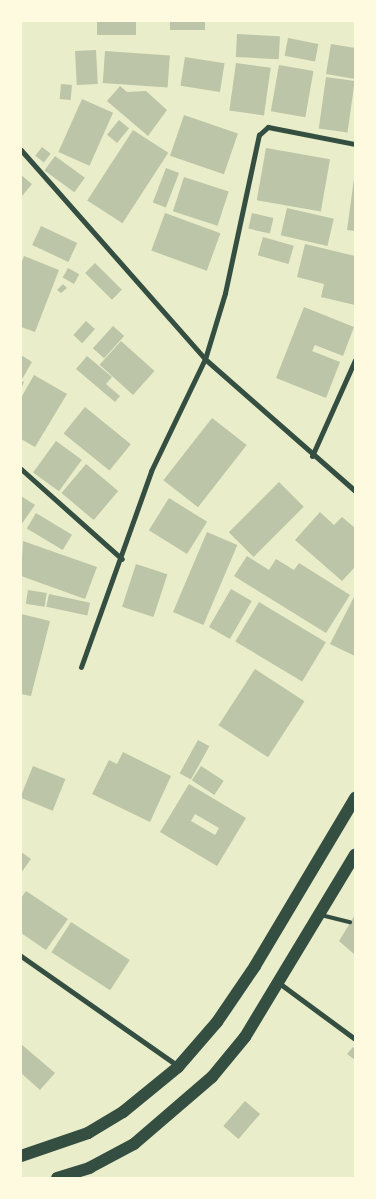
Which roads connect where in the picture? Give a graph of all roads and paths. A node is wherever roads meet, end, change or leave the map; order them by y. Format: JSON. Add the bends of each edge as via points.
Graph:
{"nodes":[{"id":1,"x":355,"y":144,"type":"edge"},
{"id":2,"x":21,"y":150,"type":"edge"},
{"id":3,"x":205,"y":359,"type":"junction"},
{"id":4,"x":355,"y":360,"type":"edge"},
{"id":5,"x":312,"y":456,"type":"junction"},
{"id":6,"x":21,"y":469,"type":"edge"},
{"id":7,"x":355,"y":491,"type":"edge"},
{"id":8,"x":122,"y":559,"type":"junction"},
{"id":9,"x":81,"y":667,"type":"dead end"},
{"id":10,"x":355,"y":798,"type":"edge"},
{"id":11,"x":355,"y":855,"type":"edge"},
{"id":12,"x":319,"y":914,"type":"junction"},
{"id":13,"x":350,"y":922,"type":"dead end"},
{"id":14,"x":21,"y":956,"type":"edge"},
{"id":15,"x":278,"y":983,"type":"junction"},
{"id":16,"x":355,"y":1039,"type":"edge"},
{"id":17,"x":178,"y":1067,"type":"junction"},
{"id":18,"x":21,"y":1156,"type":"edge"},
{"id":19,"x":58,"y":1178,"type":"edge"}],
"edges":[{"from":1,"to":3,"type":"street","via":[[268,127],[262,129],[225,293]]},
{"from":2,"to":3,"type":"street"},
{"from":3,"to":5,"type":"street"},
{"from":3,"to":8,"type":"street","via":[[151,471]]},
{"from":4,"to":5,"type":"street"},
{"from":5,"to":7,"type":"street"},
{"from":6,"to":8,"type":"street"},
{"from":8,"to":9,"type":"street"},
{"from":10,"to":17,"type":"main road","via":[[255,966],[218,1022]]},
{"from":11,"to":12,"type":"main road"},
{"from":12,"to":13,"type":"lane"},
{"from":12,"to":15,"type":"main road"},
{"from":14,"to":17,"type":"street"},
{"from":15,"to":16,"type":"street"},
{"from":15,"to":19,"type":"main road","via":[[245,1037],[212,1077],[182,1104],[134,1144],[89,1168]]},
{"from":17,"to":18,"type":"main road","via":[[123,1112],[88,1133]]}]}
